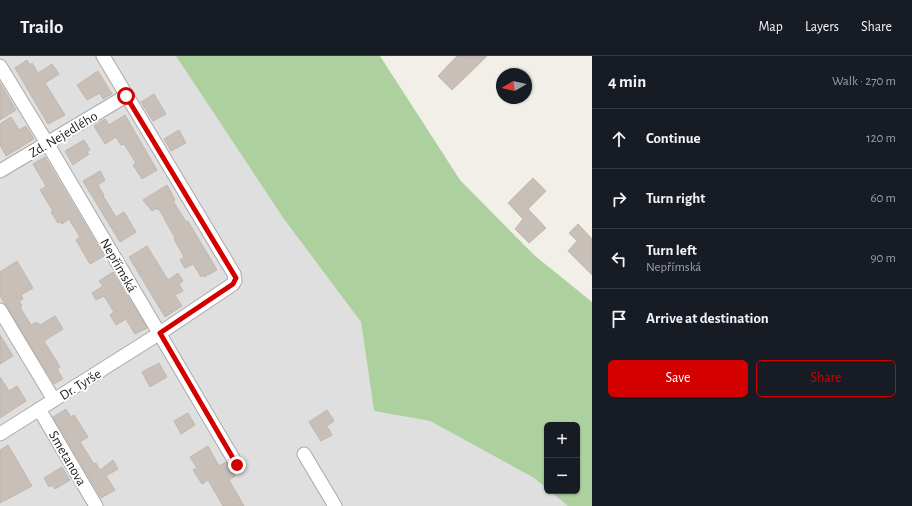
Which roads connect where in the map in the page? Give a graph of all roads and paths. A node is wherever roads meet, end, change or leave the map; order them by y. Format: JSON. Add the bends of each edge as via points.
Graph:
{"nodes":[{"id":1,"x":103,"y":56,"type":"edge"},
{"id":2,"x":0,"y":66,"type":"edge"},
{"id":3,"x":126,"y":96,"type":"junction"},
{"id":4,"x":47,"y":143,"type":"junction"},
{"id":5,"x":0,"y":171,"type":"edge"},
{"id":6,"x":0,"y":310,"type":"edge"},
{"id":7,"x":160,"y":333,"type":"junction"},
{"id":8,"x":54,"y":400,"type":"junction"},
{"id":9,"x":39,"y":409,"type":"junction"},
{"id":10,"x":0,"y":434,"type":"edge"},
{"id":11,"x":304,"y":454,"type":"dead end"},
{"id":12,"x":237,"y":465,"type":"dead end"},
{"id":13,"x":96,"y":506,"type":"edge"},
{"id":14,"x":335,"y":506,"type":"edge"}],
"edges":[{"from":1,"to":3,"type":"street"},
{"from":2,"to":4,"type":"street","name":"Nepřímská"},
{"from":3,"to":4,"type":"street","name":"Zd. Nejedlého"},
{"from":3,"to":7,"type":"street","name":"Dr. Tyrše","via":[[236,278],[233,284]]},
{"from":4,"to":5,"type":"street","name":"Zd. Nejedlého"},
{"from":4,"to":7,"type":"street","name":"Nepřímská"},
{"from":6,"to":8,"type":"street"},
{"from":7,"to":8,"type":"street","name":"Dr. Tyrše"},
{"from":7,"to":12,"type":"street","name":"Nepřímská"},
{"from":8,"to":9,"type":"street","name":"Dr. Tyrše"},
{"from":9,"to":10,"type":"street","name":"Dr. Tyrše"},
{"from":9,"to":13,"type":"street","name":"Smetanova"},
{"from":11,"to":14,"type":"street"}]}
